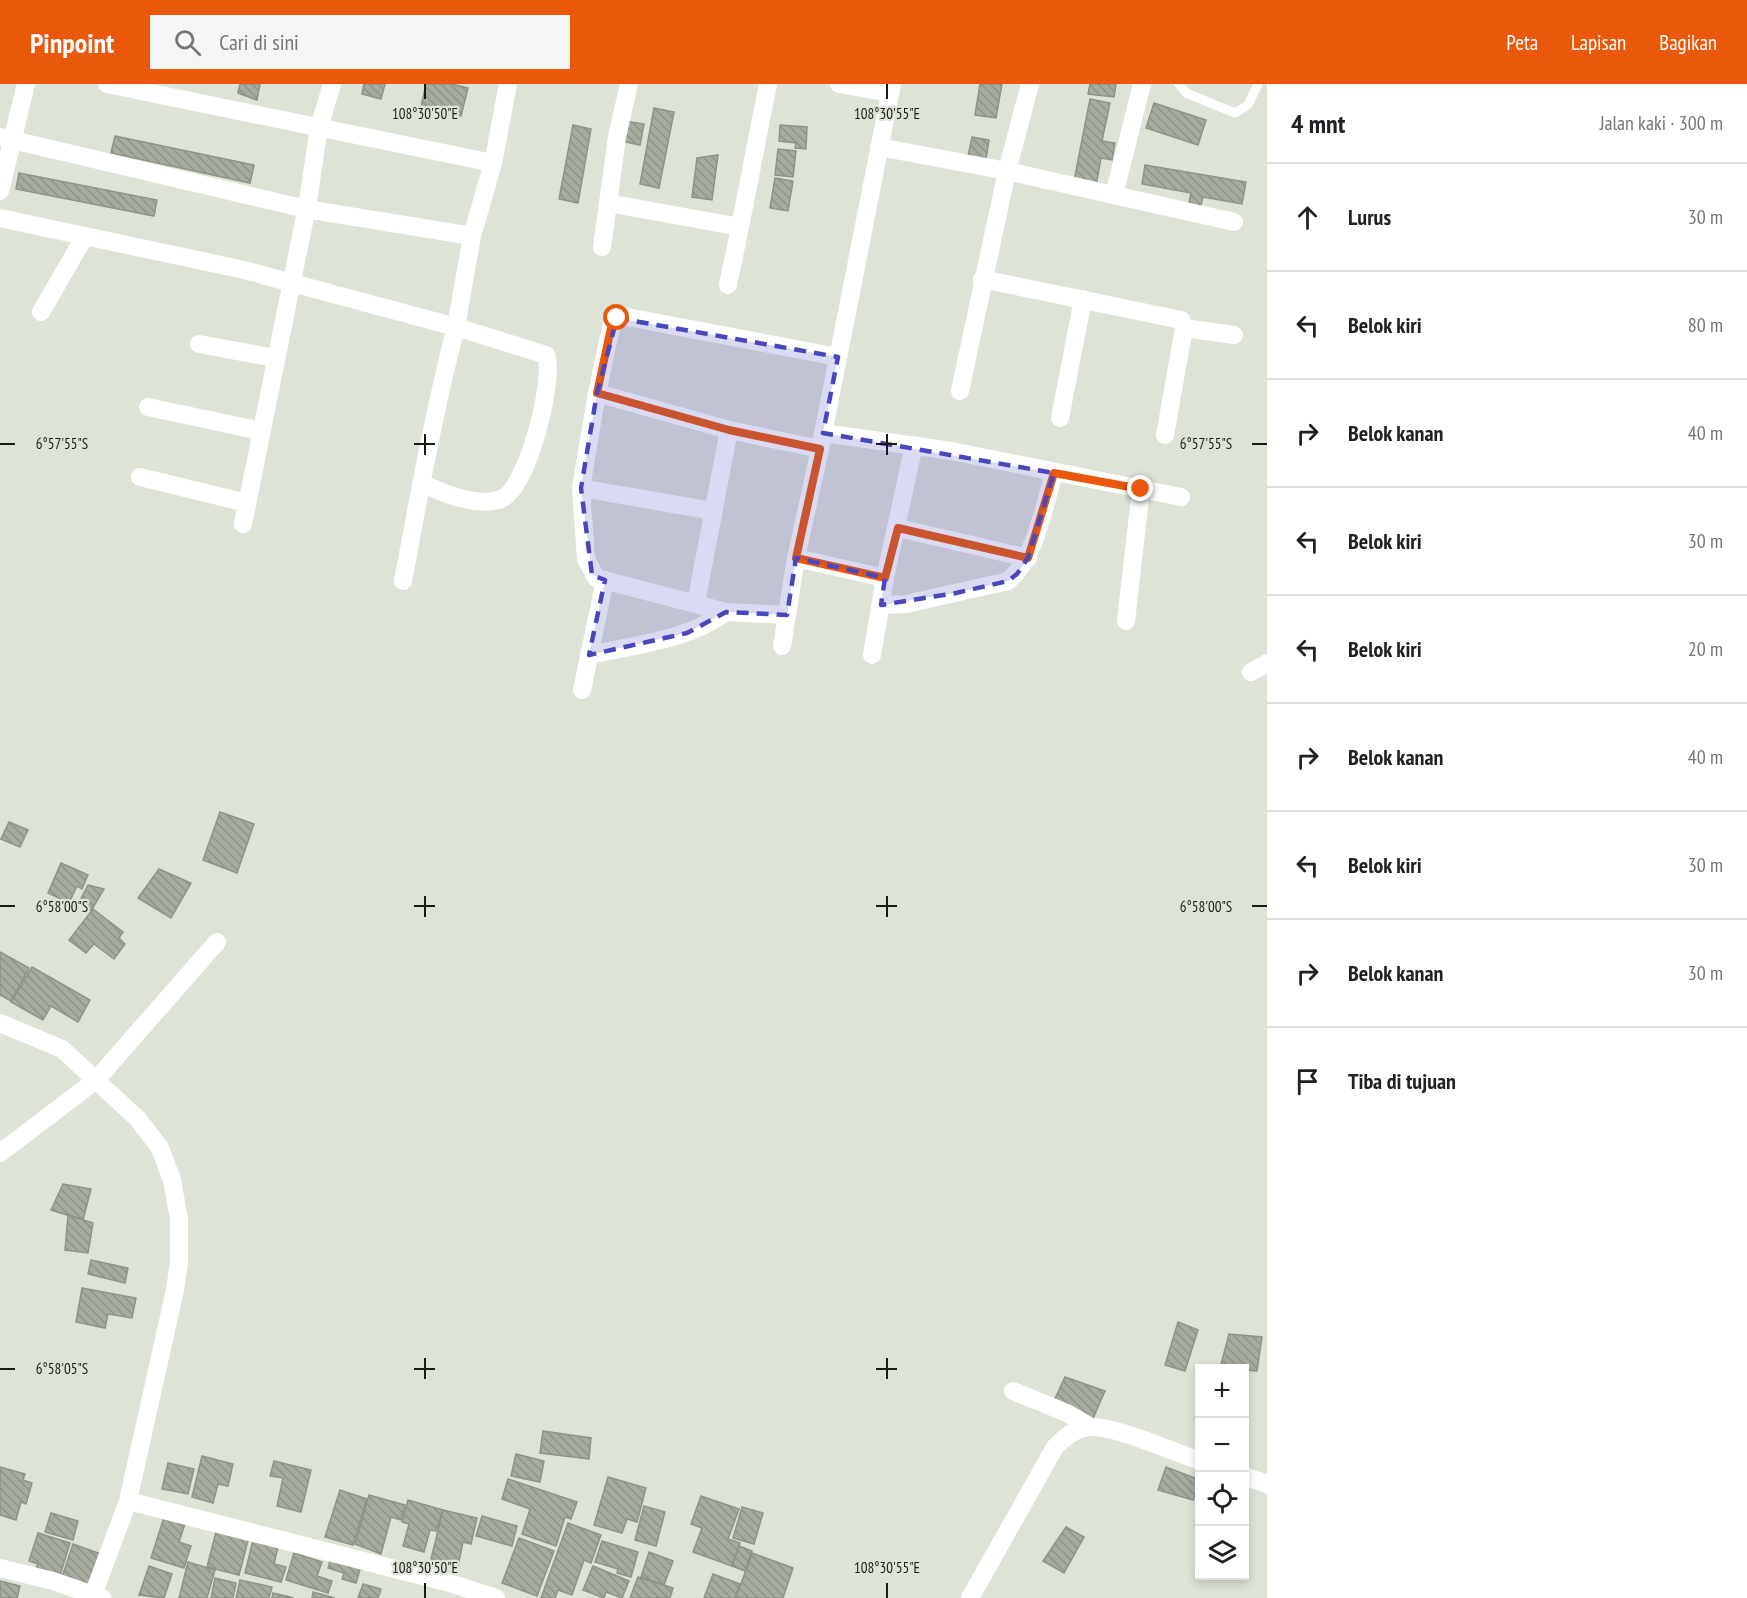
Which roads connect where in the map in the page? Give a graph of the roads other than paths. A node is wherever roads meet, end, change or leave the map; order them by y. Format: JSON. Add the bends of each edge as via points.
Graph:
{"nodes":[{"id":1,"x":27,"y":84,"type":"edge"},
{"id":2,"x":106,"y":84,"type":"edge"},
{"id":3,"x":332,"y":84,"type":"edge"},
{"id":4,"x":506,"y":84,"type":"edge"},
{"id":5,"x":629,"y":84,"type":"edge"},
{"id":6,"x":768,"y":84,"type":"edge"},
{"id":7,"x":839,"y":84,"type":"edge"},
{"id":8,"x":1030,"y":84,"type":"edge"},
{"id":9,"x":1142,"y":84,"type":"edge"},
{"id":10,"x":1179,"y":84,"type":"edge"},
{"id":11,"x":1258,"y":84,"type":"edge"},
{"id":12,"x":891,"y":88,"type":"edge"},
{"id":13,"x":319,"y":128,"type":"junction"},
{"id":14,"x":5,"y":139,"type":"edge"},
{"id":15,"x":879,"y":147,"type":"junction"},
{"id":16,"x":493,"y":163,"type":"junction"},
{"id":17,"x":1007,"y":171,"type":"junction"},
{"id":18,"x":0,"y":191,"type":"edge"},
{"id":19,"x":1114,"y":195,"type":"junction"},
{"id":20,"x":608,"y":203,"type":"junction"},
{"id":21,"x":306,"y":209,"type":"junction"},
{"id":22,"x":0,"y":218,"type":"edge"},
{"id":23,"x":1234,"y":222,"type":"dead end"},
{"id":24,"x":740,"y":227,"type":"junction"},
{"id":25,"x":85,"y":236,"type":"junction"},
{"id":26,"x":472,"y":236,"type":"junction"},
{"id":27,"x":602,"y":248,"type":"dead end"},
{"id":28,"x":982,"y":279,"type":"junction"},
{"id":29,"x":290,"y":282,"type":"junction"},
{"id":30,"x":728,"y":285,"type":"dead end"},
{"id":31,"x":1083,"y":299,"type":"junction"},
{"id":32,"x":41,"y":312,"type":"dead end"},
{"id":33,"x":456,"y":327,"type":"junction"},
{"id":34,"x":1184,"y":328,"type":"junction"},
{"id":35,"x":1234,"y":335,"type":"dead end"},
{"id":36,"x":199,"y":344,"type":"dead end"},
{"id":37,"x":838,"y":357,"type":"junction"},
{"id":38,"x":275,"y":358,"type":"junction"},
{"id":39,"x":960,"y":391,"type":"dead end"},
{"id":40,"x":597,"y":393,"type":"junction"},
{"id":41,"x":148,"y":407,"type":"dead end"},
{"id":42,"x":1060,"y":418,"type":"dead end"},
{"id":43,"x":729,"y":430,"type":"junction"},
{"id":44,"x":261,"y":432,"type":"junction"},
{"id":45,"x":1165,"y":435,"type":"dead end"},
{"id":46,"x":822,"y":441,"type":"junction"},
{"id":47,"x":914,"y":446,"type":"junction"},
{"id":48,"x":1054,"y":473,"type":"junction"},
{"id":49,"x":140,"y":477,"type":"dead end"},
{"id":50,"x":421,"y":483,"type":"junction"},
{"id":51,"x":581,"y":488,"type":"junction"},
{"id":52,"x":1141,"y":489,"type":"junction"},
{"id":53,"x":1180,"y":497,"type":"dead end"},
{"id":54,"x":248,"y":503,"type":"junction"},
{"id":55,"x":713,"y":511,"type":"junction"},
{"id":56,"x":243,"y":524,"type":"dead end"},
{"id":57,"x":898,"y":528,"type":"junction"},
{"id":58,"x":796,"y":558,"type":"junction"},
{"id":59,"x":1028,"y":558,"type":"junction"},
{"id":60,"x":885,"y":578,"type":"junction"},
{"id":61,"x":605,"y":580,"type":"junction"},
{"id":62,"x":403,"y":581,"type":"dead end"},
{"id":63,"x":696,"y":603,"type":"junction"},
{"id":64,"x":881,"y":605,"type":"junction"},
{"id":65,"x":726,"y":612,"type":"junction"},
{"id":66,"x":788,"y":615,"type":"junction"},
{"id":67,"x":1126,"y":621,"type":"dead end"},
{"id":68,"x":782,"y":646,"type":"dead end"},
{"id":69,"x":872,"y":655,"type":"dead end"},
{"id":70,"x":589,"y":656,"type":"junction"},
{"id":71,"x":582,"y":690,"type":"dead end"},
{"id":72,"x":217,"y":942,"type":"dead end"},
{"id":73,"x":0,"y":1023,"type":"edge"},
{"id":74,"x":92,"y":1075,"type":"junction"},
{"id":75,"x":0,"y":1153,"type":"edge"},
{"id":76,"x":1013,"y":1391,"type":"dead end"},
{"id":77,"x":1091,"y":1427,"type":"junction"},
{"id":78,"x":1195,"y":1459,"type":"edge"},
{"id":79,"x":1249,"y":1477,"type":"edge"},
{"id":80,"x":1267,"y":1484,"type":"edge"},
{"id":81,"x":128,"y":1502,"type":"junction"},
{"id":82,"x":0,"y":1568,"type":"edge"},
{"id":83,"x":95,"y":1597,"type":"edge"},
{"id":84,"x":496,"y":1598,"type":"edge"},
{"id":85,"x":970,"y":1598,"type":"edge"}],
"edges":[{"from":1,"to":14,"type":"street"},
{"from":2,"to":13,"type":"street"},
{"from":3,"to":13,"type":"street"},
{"from":4,"to":16,"type":"street"},
{"from":5,"to":20,"type":"street"},
{"from":6,"to":24,"type":"street"},
{"from":7,"to":12,"type":"street"},
{"from":8,"to":17,"type":"street"},
{"from":9,"to":19,"type":"street"},
{"from":10,"to":11,"type":"lane","via":[[1186,93],[1235,113],[1248,105]]},
{"from":12,"to":15,"type":"street"},
{"from":13,"to":16,"type":"street"},
{"from":13,"to":21,"type":"street"},
{"from":14,"to":18,"type":"street"},
{"from":14,"to":21,"type":"street"},
{"from":15,"to":17,"type":"street"},
{"from":15,"to":37,"type":"street"},
{"from":16,"to":26,"type":"street"},
{"from":17,"to":19,"type":"street"},
{"from":17,"to":28,"type":"street"},
{"from":19,"to":23,"type":"street"},
{"from":20,"to":24,"type":"street"},
{"from":20,"to":27,"type":"street"},
{"from":21,"to":26,"type":"street"},
{"from":21,"to":29,"type":"street"},
{"from":22,"to":25,"type":"street"},
{"from":24,"to":30,"type":"street"},
{"from":25,"to":29,"type":"street"},
{"from":25,"to":32,"type":"street"},
{"from":26,"to":33,"type":"street"},
{"from":28,"to":31,"type":"street"},
{"from":28,"to":39,"type":"street"},
{"from":29,"to":33,"type":"street"},
{"from":29,"to":38,"type":"street"},
{"from":31,"to":34,"type":"street","via":[[1172,316],[1181,320]]},
{"from":31,"to":42,"type":"street"},
{"from":33,"to":50,"type":"street"},
{"from":33,"to":50,"type":"street","via":[[546,355],[549,372],[542,407],[531,453],[510,494],[487,501],[446,495]]},
{"from":34,"to":35,"type":"street"},
{"from":34,"to":45,"type":"street"},
{"from":36,"to":38,"type":"street"},
{"from":37,"to":40,"type":"street","via":[[617,318],[612,323]]},
{"from":37,"to":46,"type":"street"},
{"from":38,"to":44,"type":"street"},
{"from":40,"to":43,"type":"street"},
{"from":40,"to":51,"type":"street"},
{"from":41,"to":44,"type":"street"},
{"from":43,"to":46,"type":"street"},
{"from":43,"to":55,"type":"street"},
{"from":44,"to":54,"type":"street"},
{"from":46,"to":47,"type":"street"},
{"from":46,"to":58,"type":"street"},
{"from":47,"to":48,"type":"street"},
{"from":47,"to":57,"type":"street"},
{"from":48,"to":52,"type":"street"},
{"from":48,"to":59,"type":"street"},
{"from":49,"to":54,"type":"street"},
{"from":50,"to":62,"type":"street"},
{"from":51,"to":55,"type":"street"},
{"from":51,"to":61,"type":"street","via":[[586,559],[592,575]]},
{"from":52,"to":53,"type":"street"},
{"from":52,"to":67,"type":"street"},
{"from":54,"to":56,"type":"street"},
{"from":55,"to":63,"type":"street"},
{"from":57,"to":59,"type":"street"},
{"from":57,"to":60,"type":"street"},
{"from":58,"to":60,"type":"street"},
{"from":58,"to":66,"type":"street"},
{"from":59,"to":64,"type":"street","via":[[1008,581],[906,604]]},
{"from":60,"to":64,"type":"street"},
{"from":61,"to":63,"type":"street"},
{"from":61,"to":70,"type":"street"},
{"from":63,"to":65,"type":"street"},
{"from":64,"to":69,"type":"street"},
{"from":65,"to":66,"type":"street"},
{"from":65,"to":70,"type":"street","via":[[706,627]]},
{"from":66,"to":68,"type":"street"},
{"from":70,"to":71,"type":"street"},
{"from":72,"to":74,"type":"street"},
{"from":73,"to":74,"type":"street","via":[[62,1048]]},
{"from":74,"to":75,"type":"street"},
{"from":74,"to":81,"type":"street","via":[[138,1119],[160,1148],[172,1180],[179,1219],[179,1263]]},
{"from":76,"to":77,"type":"street"},
{"from":77,"to":78,"type":"street"},
{"from":77,"to":85,"type":"street","via":[[1070,1432],[1054,1447]]},
{"from":79,"to":80,"type":"street"},
{"from":81,"to":83,"type":"street"},
{"from":81,"to":84,"type":"street"},
{"from":82,"to":83,"type":"street","via":[[53,1581]]}]}
